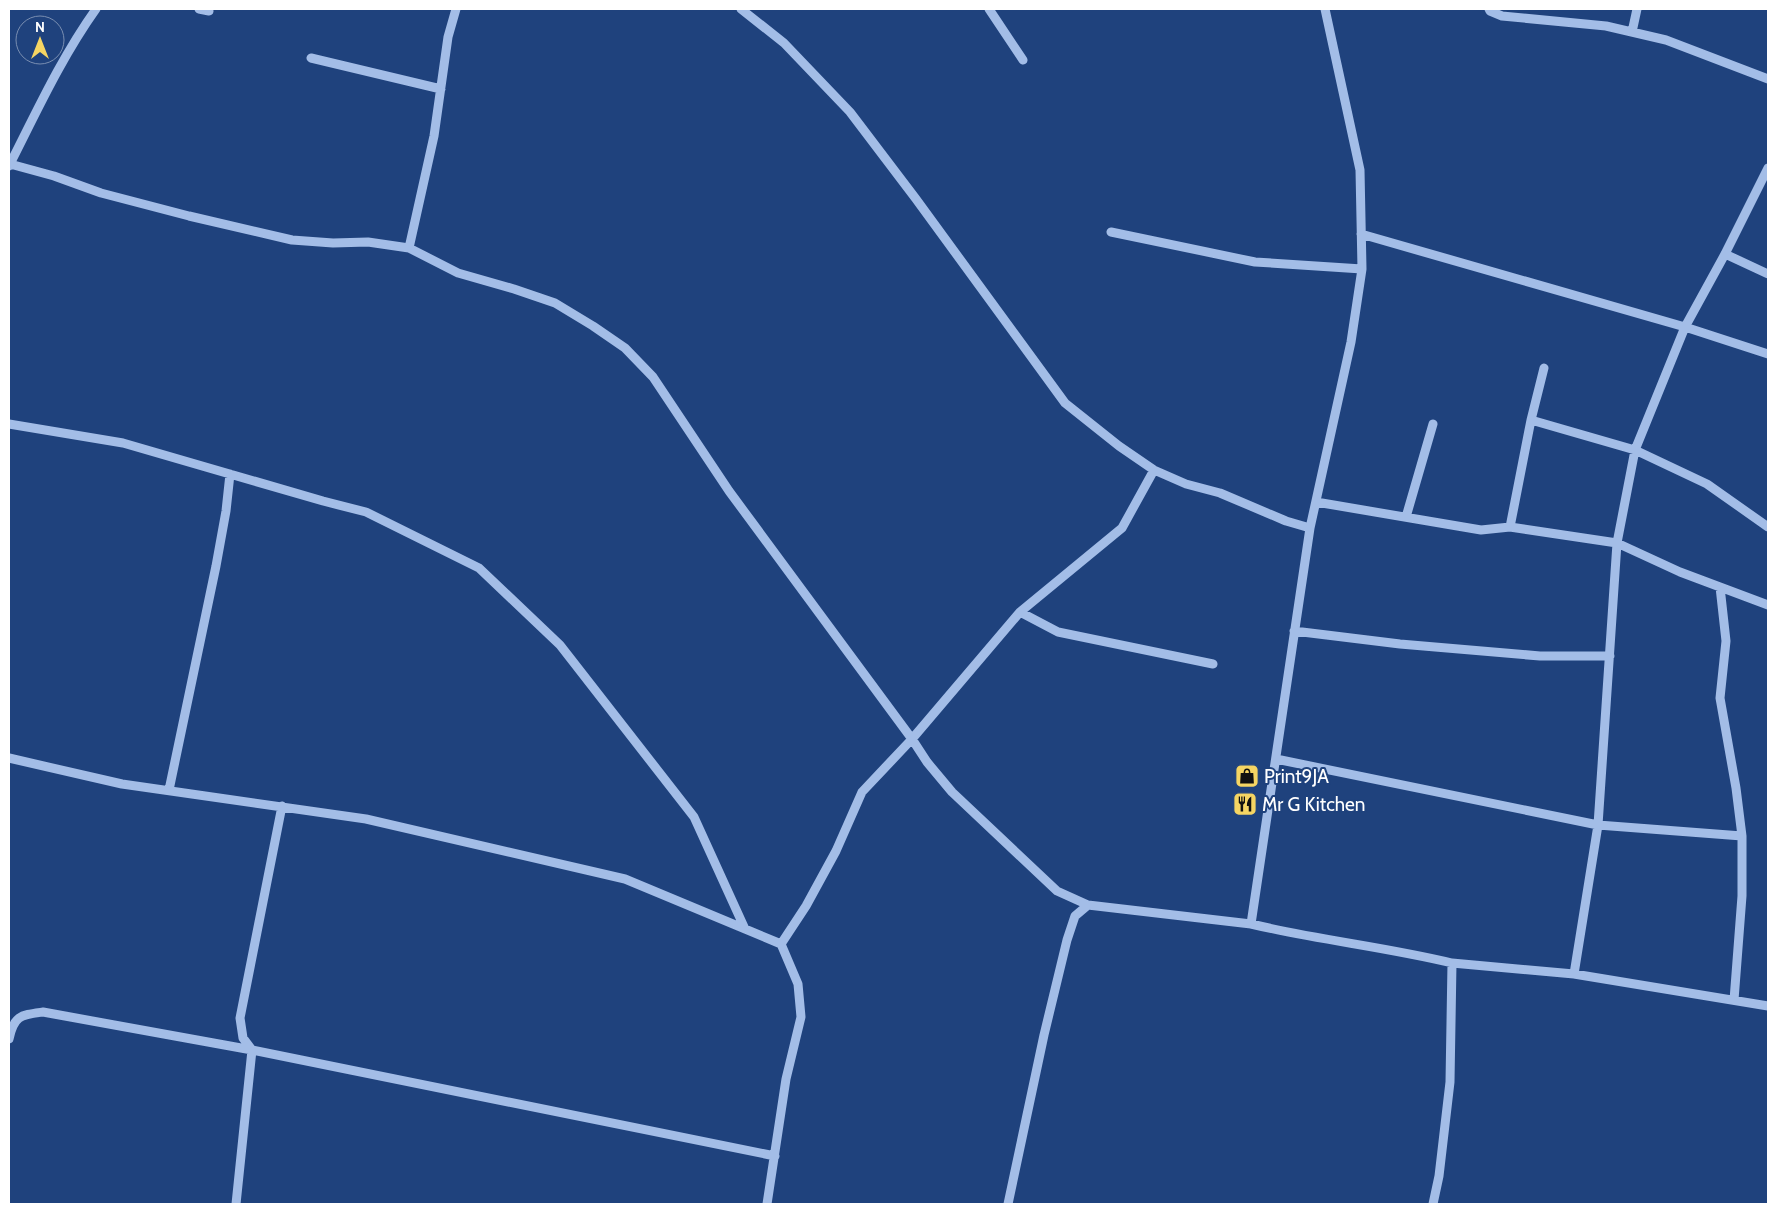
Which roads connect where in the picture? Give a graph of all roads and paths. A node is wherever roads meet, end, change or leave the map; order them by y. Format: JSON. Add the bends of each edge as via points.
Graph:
{"nodes":[{"id":1,"x":96,"y":9,"type":"edge"},
{"id":2,"x":199,"y":9,"type":"edge"},
{"id":3,"x":456,"y":9,"type":"edge"},
{"id":4,"x":740,"y":9,"type":"edge"},
{"id":5,"x":989,"y":9,"type":"edge"},
{"id":6,"x":1326,"y":9,"type":"edge"},
{"id":7,"x":1489,"y":9,"type":"edge"},
{"id":8,"x":1637,"y":9,"type":"edge"},
{"id":9,"x":209,"y":12,"type":"dead end"},
{"id":10,"x":1632,"y":32,"type":"junction"},
{"id":11,"x":310,"y":58,"type":"dead end"},
{"id":12,"x":1023,"y":60,"type":"dead end"},
{"id":13,"x":1768,"y":79,"type":"edge"},
{"id":14,"x":440,"y":89,"type":"junction"},
{"id":15,"x":9,"y":165,"type":"edge"},
{"id":16,"x":1768,"y":168,"type":"edge"},
{"id":17,"x":1111,"y":232,"type":"dead end"},
{"id":18,"x":1361,"y":234,"type":"junction"},
{"id":19,"x":409,"y":248,"type":"junction"},
{"id":20,"x":1725,"y":254,"type":"junction"},
{"id":21,"x":1362,"y":269,"type":"junction"},
{"id":22,"x":1768,"y":274,"type":"edge"},
{"id":23,"x":1685,"y":327,"type":"junction"},
{"id":24,"x":1768,"y":354,"type":"edge"},
{"id":25,"x":1544,"y":368,"type":"dead end"},
{"id":26,"x":1531,"y":420,"type":"junction"},
{"id":27,"x":9,"y":424,"type":"edge"},
{"id":28,"x":1433,"y":424,"type":"dead end"},
{"id":29,"x":1635,"y":450,"type":"junction"},
{"id":30,"x":1154,"y":470,"type":"junction"},
{"id":31,"x":230,"y":474,"type":"junction"},
{"id":32,"x":1316,"y":502,"type":"junction"},
{"id":33,"x":1406,"y":517,"type":"junction"},
{"id":34,"x":1510,"y":527,"type":"junction"},
{"id":35,"x":1768,"y":527,"type":"edge"},
{"id":36,"x":1310,"y":528,"type":"junction"},
{"id":37,"x":1617,"y":543,"type":"junction"},
{"id":38,"x":1720,"y":587,"type":"junction"},
{"id":39,"x":1768,"y":605,"type":"edge"},
{"id":40,"x":1020,"y":612,"type":"junction"},
{"id":41,"x":1294,"y":631,"type":"junction"},
{"id":42,"x":1610,"y":656,"type":"junction"},
{"id":43,"x":1213,"y":664,"type":"dead end"},
{"id":44,"x":912,"y":739,"type":"junction"},
{"id":45,"x":9,"y":758,"type":"edge"},
{"id":46,"x":1276,"y":759,"type":"junction"},
{"id":47,"x":169,"y":790,"type":"junction"},
{"id":48,"x":282,"y":806,"type":"junction"},
{"id":49,"x":1598,"y":825,"type":"junction"},
{"id":50,"x":1742,"y":836,"type":"junction"},
{"id":51,"x":1088,"y":905,"type":"junction"},
{"id":52,"x":1252,"y":924,"type":"junction"},
{"id":53,"x":745,"y":929,"type":"junction"},
{"id":54,"x":781,"y":944,"type":"junction"},
{"id":55,"x":1452,"y":963,"type":"junction"},
{"id":56,"x":1574,"y":974,"type":"junction"},
{"id":57,"x":1734,"y":1000,"type":"junction"},
{"id":58,"x":1768,"y":1006,"type":"edge"},
{"id":59,"x":9,"y":1039,"type":"edge"},
{"id":60,"x":252,"y":1050,"type":"junction"},
{"id":61,"x":775,"y":1156,"type":"junction"},
{"id":62,"x":236,"y":1204,"type":"edge"},
{"id":63,"x":767,"y":1204,"type":"edge"},
{"id":64,"x":1008,"y":1204,"type":"edge"},
{"id":65,"x":1433,"y":1204,"type":"edge"}],
"edges":[{"from":1,"to":15,"type":"street","via":[[59,69]]},
{"from":2,"to":9,"type":"street"},
{"from":3,"to":14,"type":"street"},
{"from":4,"to":30,"type":"street","via":[[784,43],[850,112],[1065,403]]},
{"from":5,"to":12,"type":"street"},
{"from":6,"to":18,"type":"street","via":[[1360,170]]},
{"from":7,"to":10,"type":"street","via":[[1502,16],[1606,26]]},
{"from":8,"to":10,"type":"street"},
{"from":10,"to":13,"type":"street","via":[[1666,40]]},
{"from":11,"to":14,"type":"street"},
{"from":14,"to":19,"type":"street","via":[[434,136]]},
{"from":15,"to":19,"type":"street","via":[[190,216],[292,240],[368,242]]},
{"from":16,"to":20,"type":"street"},
{"from":17,"to":21,"type":"street","via":[[1255,262]]},
{"from":18,"to":21,"type":"street"},
{"from":18,"to":23,"type":"street"},
{"from":19,"to":44,"type":"street","via":[[458,273],[555,303],[625,348],[653,377],[729,490]]},
{"from":20,"to":22,"type":"street"},
{"from":20,"to":23,"type":"street"},
{"from":21,"to":32,"type":"street","via":[[1351,342]]},
{"from":23,"to":24,"type":"street"},
{"from":23,"to":29,"type":"street"},
{"from":25,"to":26,"type":"street"},
{"from":26,"to":29,"type":"street"},
{"from":26,"to":34,"type":"street"},
{"from":27,"to":31,"type":"street","via":[[123,443]]},
{"from":28,"to":33,"type":"street"},
{"from":29,"to":35,"type":"street","via":[[1708,484]]},
{"from":29,"to":37,"type":"street"},
{"from":30,"to":36,"type":"street"},
{"from":30,"to":40,"type":"street","via":[[1122,528]]},
{"from":31,"to":47,"type":"street","via":[[216,566]]},
{"from":31,"to":53,"type":"street","via":[[366,512],[479,568],[560,645],[694,817]]},
{"from":32,"to":33,"type":"street"},
{"from":32,"to":36,"type":"street"},
{"from":33,"to":34,"type":"street","via":[[1481,530]]},
{"from":34,"to":37,"type":"street"},
{"from":36,"to":41,"type":"street"},
{"from":37,"to":38,"type":"street"},
{"from":37,"to":42,"type":"street"},
{"from":38,"to":39,"type":"street"},
{"from":38,"to":50,"type":"street","via":[[1726,641],[1720,698]]},
{"from":40,"to":43,"type":"street","via":[[1058,632]]},
{"from":40,"to":44,"type":"street"},
{"from":41,"to":42,"type":"street","via":[[1540,656]]},
{"from":41,"to":46,"type":"street"},
{"from":42,"to":49,"type":"street"},
{"from":44,"to":51,"type":"street","via":[[959,799],[1057,891]]},
{"from":44,"to":54,"type":"street","via":[[862,792],[819,883]]},
{"from":45,"to":47,"type":"street","via":[[122,784]]},
{"from":46,"to":49,"type":"street"},
{"from":46,"to":52,"type":"street"},
{"from":47,"to":48,"type":"street"},
{"from":48,"to":53,"type":"street","via":[[366,819],[625,879]]},
{"from":48,"to":60,"type":"street","via":[[240,1018],[243,1038]]},
{"from":49,"to":50,"type":"street"},
{"from":49,"to":56,"type":"street"},
{"from":50,"to":57,"type":"street","via":[[1742,896]]},
{"from":51,"to":52,"type":"street"},
{"from":51,"to":64,"type":"street","via":[[1075,916],[1067,940]]},
{"from":52,"to":55,"type":"street"},
{"from":53,"to":54,"type":"street"},
{"from":54,"to":61,"type":"street","via":[[798,984],[801,1017],[786,1079]]},
{"from":55,"to":56,"type":"street"},
{"from":55,"to":65,"type":"street","via":[[1450,1082]]},
{"from":56,"to":57,"type":"street"},
{"from":57,"to":58,"type":"street"},
{"from":59,"to":60,"type":"street","via":[[12,1024],[22,1015],[44,1012]]},
{"from":60,"to":61,"type":"street"},
{"from":60,"to":62,"type":"street"},
{"from":61,"to":63,"type":"street"}]}
